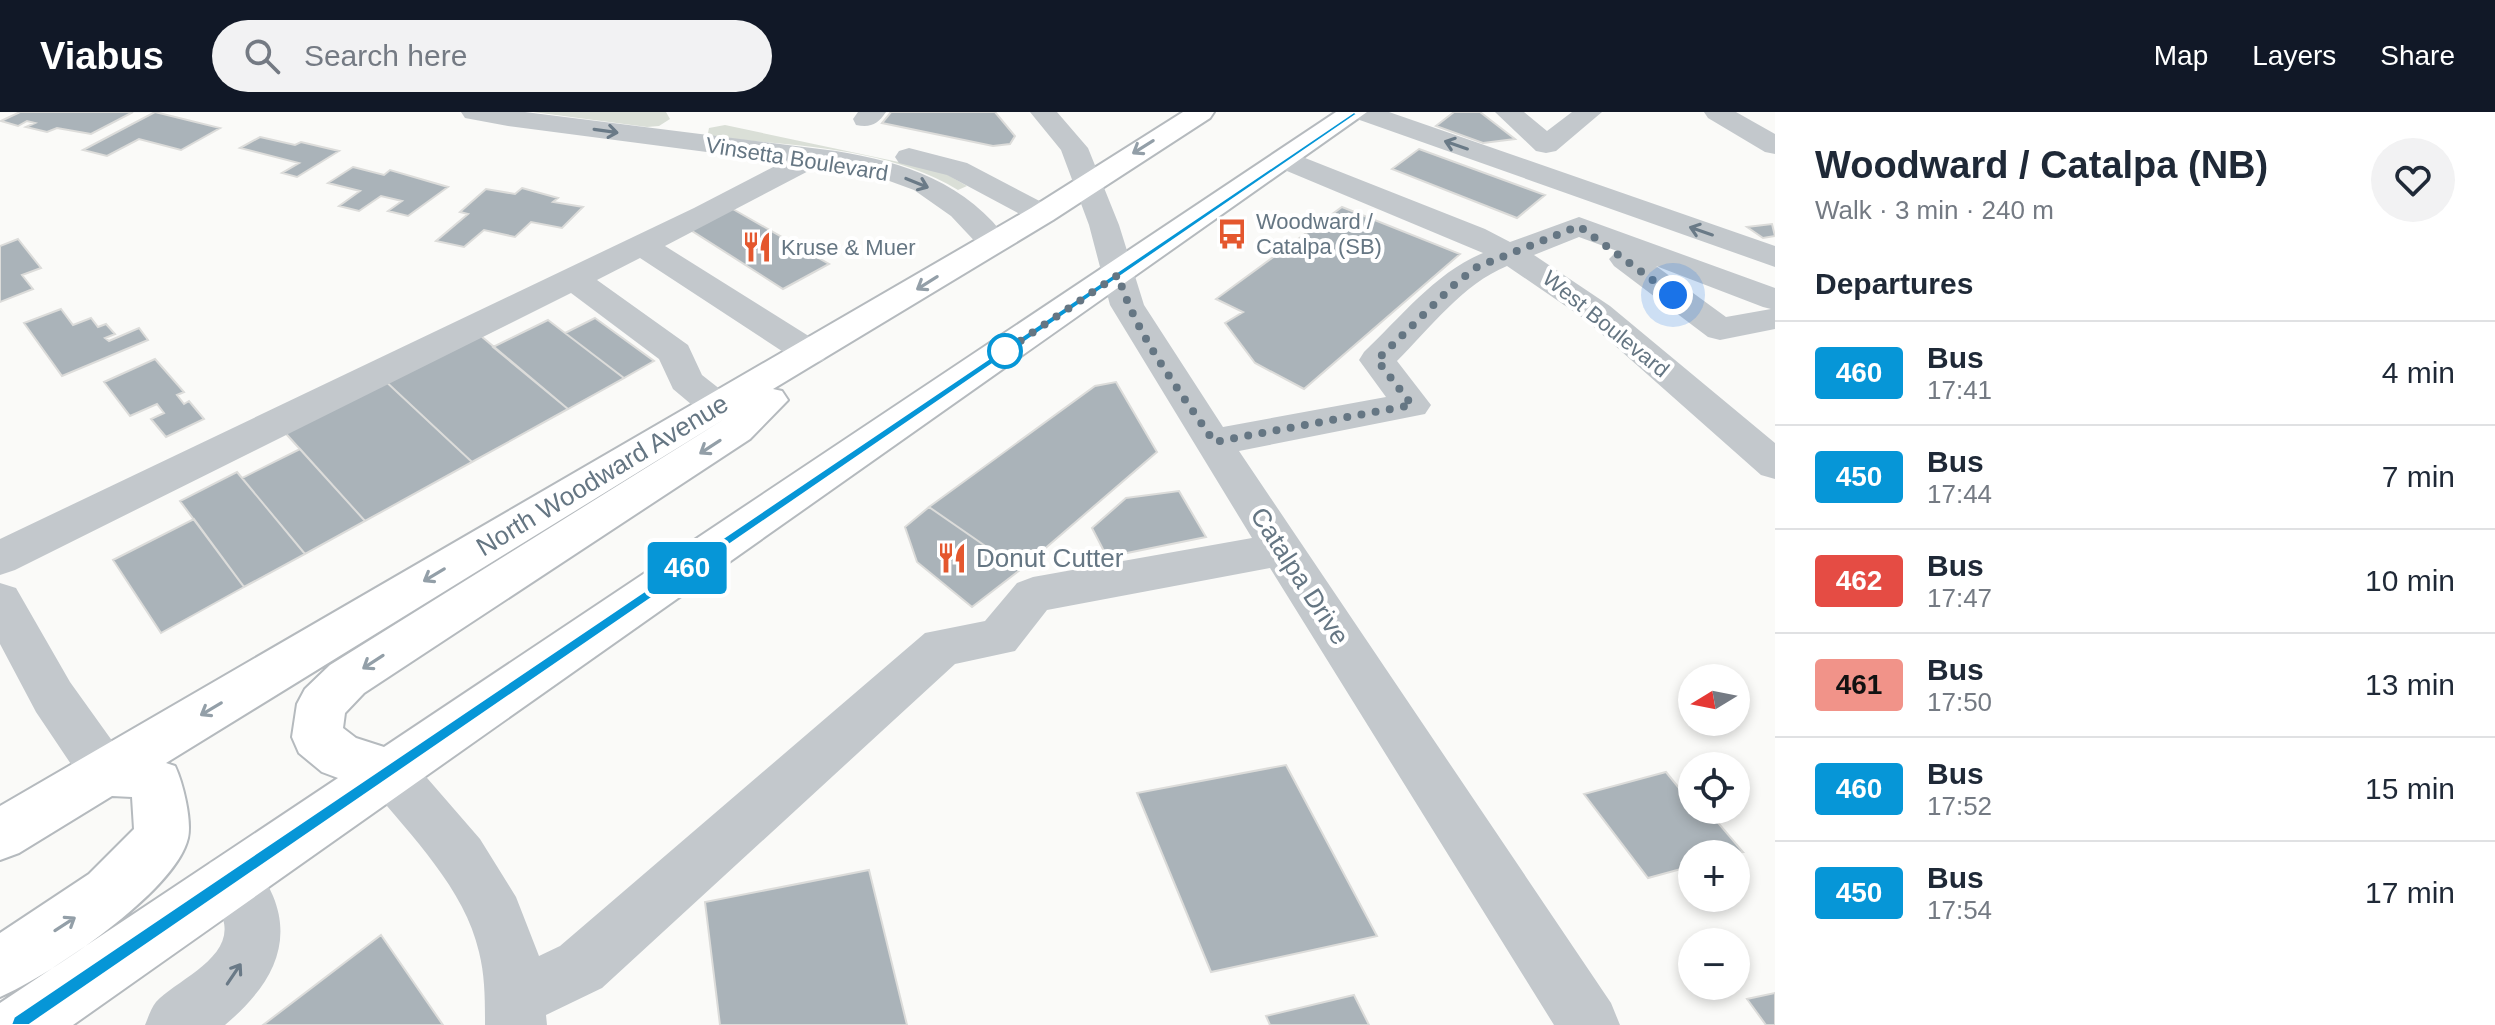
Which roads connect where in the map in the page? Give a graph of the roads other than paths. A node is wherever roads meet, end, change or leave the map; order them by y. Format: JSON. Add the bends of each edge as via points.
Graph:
{"nodes":[{"id":1,"x":474,"y":112,"type":"edge"},
{"id":2,"x":1043,"y":112,"type":"edge"},
{"id":3,"x":1201,"y":112,"type":"edge"},
{"id":4,"x":1354,"y":112,"type":"edge"},
{"id":5,"x":1363,"y":112,"type":"edge"},
{"id":6,"x":1508,"y":112,"type":"edge"},
{"id":7,"x":1589,"y":112,"type":"edge"},
{"id":8,"x":1717,"y":112,"type":"edge"},
{"id":9,"x":701,"y":113,"type":"edge"},
{"id":10,"x":746,"y":122,"type":"dead end"},
{"id":11,"x":1287,"y":125,"type":"dead end"},
{"id":12,"x":674,"y":140,"type":"junction"},
{"id":13,"x":1775,"y":146,"type":"edge"},
{"id":14,"x":813,"y":157,"type":"junction"},
{"id":15,"x":1285,"y":160,"type":"junction"},
{"id":16,"x":1087,"y":185,"type":"junction"},
{"id":17,"x":1042,"y":214,"type":"junction"},
{"id":18,"x":1579,"y":226,"type":"junction"},
{"id":19,"x":993,"y":242,"type":"junction"},
{"id":20,"x":641,"y":245,"type":"junction"},
{"id":21,"x":1512,"y":254,"type":"junction"},
{"id":22,"x":1775,"y":257,"type":"edge"},
{"id":23,"x":1118,"y":275,"type":"junction"},
{"id":24,"x":573,"y":278,"type":"junction"},
{"id":25,"x":1775,"y":300,"type":"edge"},
{"id":26,"x":1775,"y":319,"type":"edge"},
{"id":27,"x":821,"y":347,"type":"junction"},
{"id":28,"x":717,"y":406,"type":"junction"},
{"id":29,"x":1214,"y":442,"type":"junction"},
{"id":30,"x":1775,"y":465,"type":"edge"},
{"id":31,"x":1283,"y":549,"type":"junction"},
{"id":32,"x":0,"y":558,"type":"edge"},
{"id":33,"x":0,"y":601,"type":"edge"},
{"id":34,"x":105,"y":772,"type":"junction"},
{"id":35,"x":390,"y":772,"type":"junction"},
{"id":36,"x":0,"y":835,"type":"edge"},
{"id":37,"x":230,"y":881,"type":"junction"},
{"id":38,"x":0,"y":967,"type":"edge"},
{"id":39,"x":516,"y":1012,"type":"edge"},
{"id":40,"x":21,"y":1025,"type":"edge"},
{"id":41,"x":176,"y":1025,"type":"edge"},
{"id":42,"x":1589,"y":1025,"type":"edge"}],
"edges":[{"from":1,"to":12,"type":"street","name":"Vinsetta Boulevard","one_way":true},
{"from":2,"to":16,"type":"street","name":"Catalpa Drive","via":[[1074,148]]},
{"from":3,"to":16,"type":"main road","name":"North Woodward Avenue","one_way":true},
{"from":4,"to":15,"type":"main road"},
{"from":22,"to":5,"type":"street","one_way":true},
{"from":6,"to":7,"type":"street","via":[[1546,145]]},
{"from":8,"to":13,"type":"street"},
{"from":9,"to":12,"type":"street","name":"Vinsetta Boulevard"},
{"from":10,"to":17,"type":"street","name":"Vinsetta Boulevard","via":[[939,163]]},
{"from":11,"to":15,"type":"main road","via":[[1281,135]]},
{"from":12,"to":14,"type":"street","name":"Vinsetta Boulevard"},
{"from":14,"to":19,"type":"street","name":"Vinsetta Boulevard","one_way":true,"via":[[921,183],[970,215]]},
{"from":14,"to":20,"type":"street"},
{"from":15,"to":21,"type":"street","name":"West Boulevard"},
{"from":15,"to":23,"type":"main road"},
{"from":16,"to":17,"type":"main road","name":"North Woodward Avenue"},
{"from":16,"to":23,"type":"street","name":"Catalpa Drive"},
{"from":17,"to":19,"type":"main road","name":"North Woodward Avenue"},
{"from":18,"to":21,"type":"street"},
{"from":18,"to":25,"type":"street"},
{"from":18,"to":26,"type":"street","via":[[1720,329]]},
{"from":19,"to":27,"type":"main road","name":"North Woodward Avenue","one_way":true},
{"from":20,"to":24,"type":"street"},
{"from":20,"to":27,"type":"street"},
{"from":21,"to":29,"type":"street","via":[[1477,267],[1456,283],[1377,360],[1412,405]]},
{"from":21,"to":30,"type":"street","name":"West Boulevard","via":[[1598,313]]},
{"from":23,"to":29,"type":"street","name":"Catalpa Drive","via":[[1139,326]]},
{"from":23,"to":35,"type":"main road"},
{"from":24,"to":28,"type":"street","via":[[675,353],[686,381]]},
{"from":24,"to":32,"type":"street"},
{"from":27,"to":28,"type":"main road","name":"North Woodward Avenue"},
{"from":27,"to":35,"type":"main road","one_way":true,"via":[[736,430],[338,687],[322,704],[317,737],[340,756]]},
{"from":28,"to":34,"type":"main road","name":"North Woodward Avenue","one_way":true},
{"from":29,"to":31,"type":"street","name":"Catalpa Drive"},
{"from":31,"to":39,"type":"street","via":[[1033,595],[999,638],[942,647],[581,967]]},
{"from":31,"to":42,"type":"street","name":"Catalpa Drive"},
{"from":33,"to":34,"type":"street","via":[[53,697]]},
{"from":34,"to":36,"type":"main road","name":"North Woodward Avenue"},
{"from":38,"to":34,"type":"main road","one_way":true,"via":[[115,891],[162,836],[157,783],[134,774]]},
{"from":35,"to":37,"type":"main road"},
{"from":35,"to":39,"type":"street","via":[[462,859],[495,909],[511,953]]},
{"from":37,"to":40,"type":"main road"},
{"from":41,"to":37,"type":"street","one_way":true,"via":[[225,987],[253,946],[251,912]]}]}
